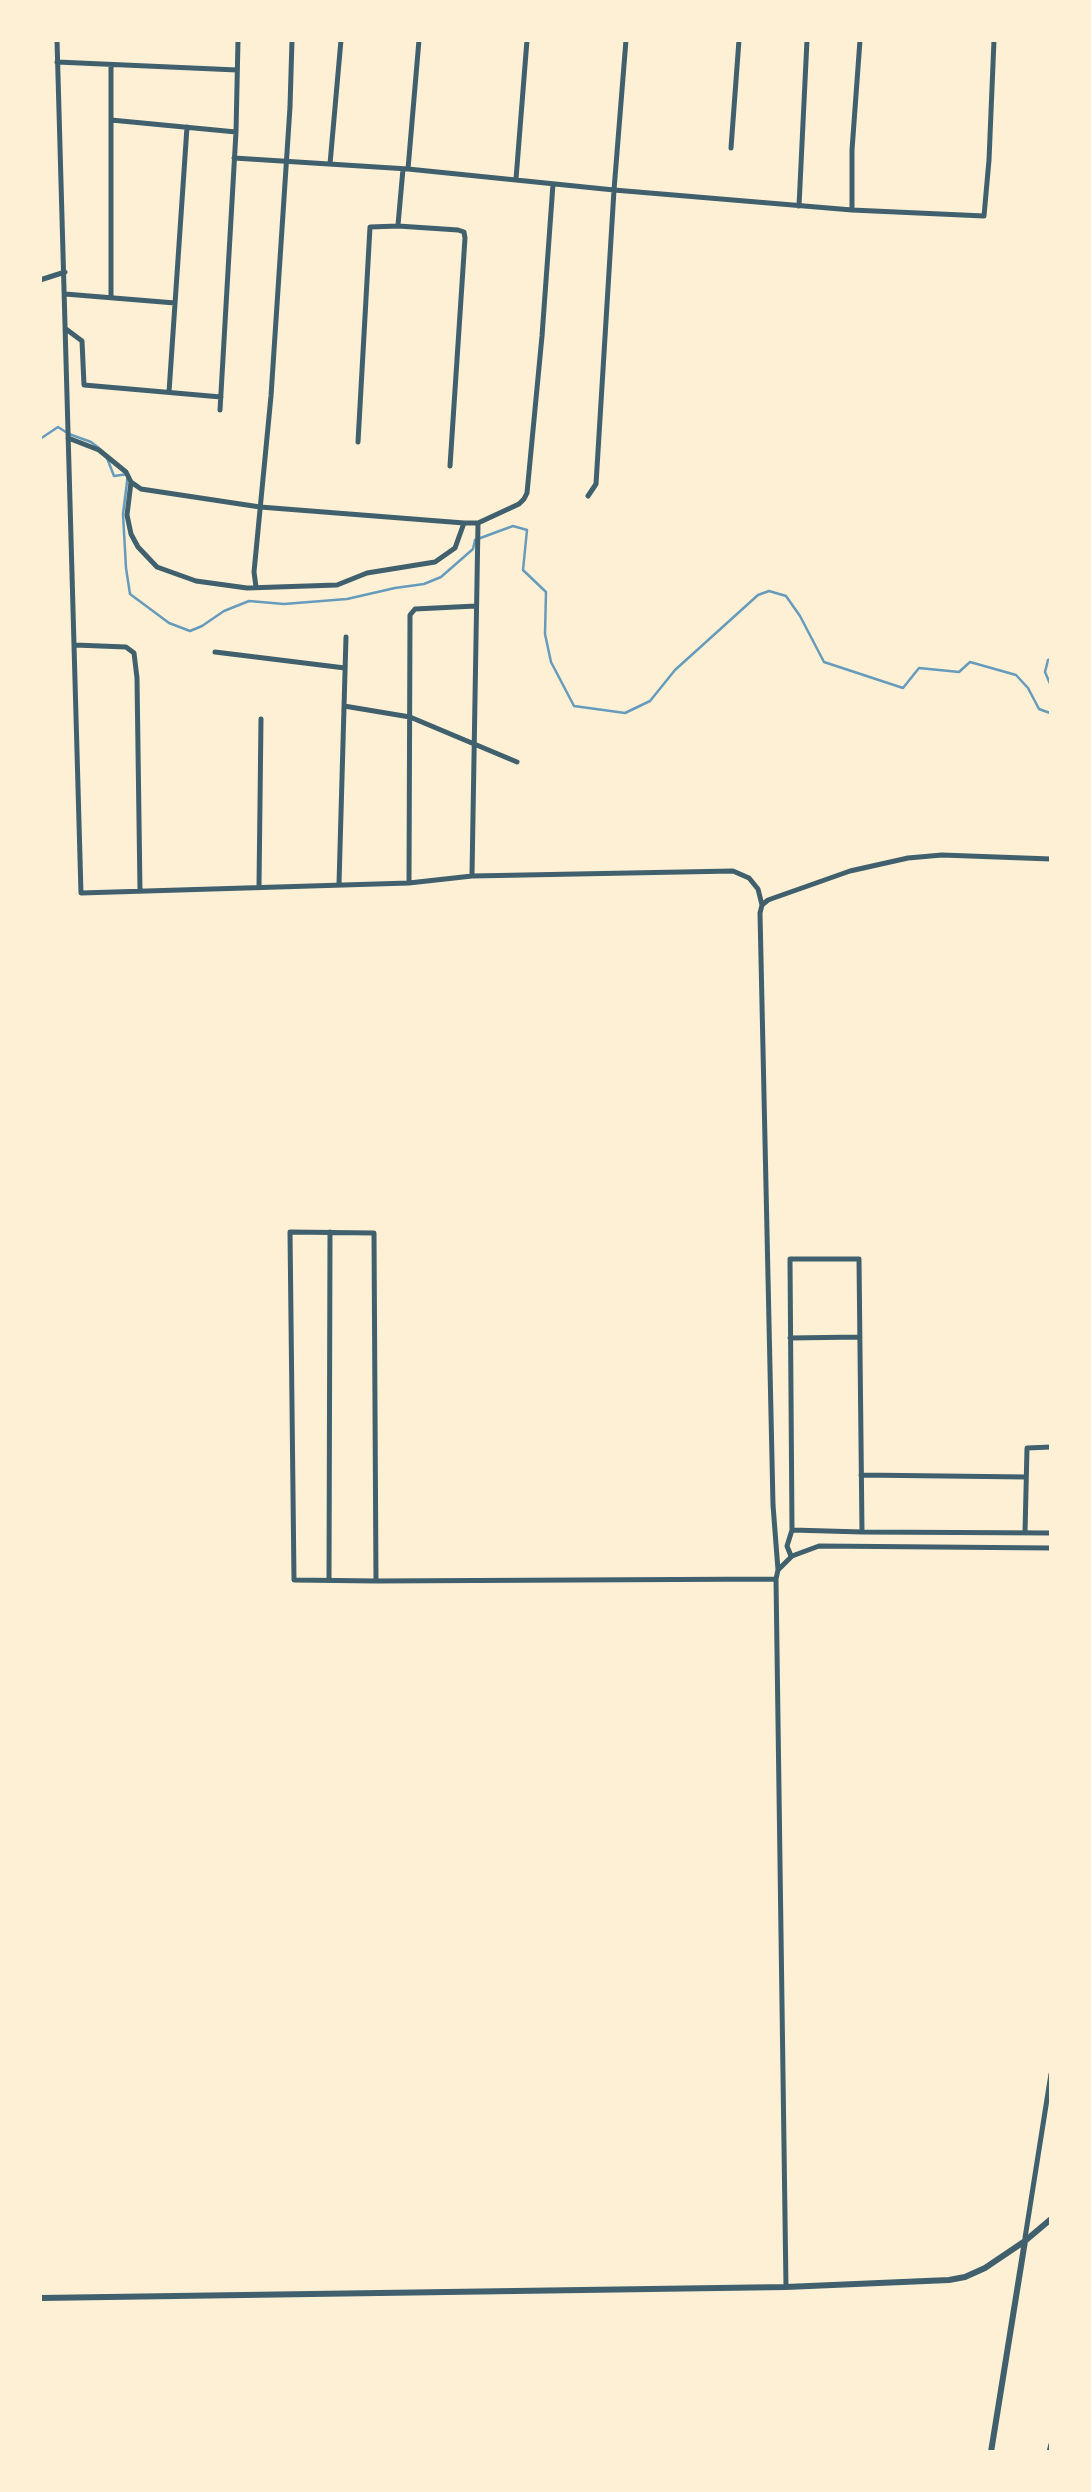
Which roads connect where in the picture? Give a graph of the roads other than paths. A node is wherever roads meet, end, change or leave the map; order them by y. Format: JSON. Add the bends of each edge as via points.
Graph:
{"nodes":[{"id":1,"x":57,"y":40,"type":"edge"},
{"id":2,"x":238,"y":40,"type":"edge"},
{"id":3,"x":292,"y":40,"type":"edge"},
{"id":4,"x":341,"y":40,"type":"edge"},
{"id":5,"x":419,"y":40,"type":"edge"},
{"id":6,"x":527,"y":40,"type":"edge"},
{"id":7,"x":626,"y":40,"type":"edge"},
{"id":8,"x":739,"y":40,"type":"edge"},
{"id":9,"x":807,"y":40,"type":"edge"},
{"id":10,"x":860,"y":40,"type":"edge"},
{"id":11,"x":994,"y":40,"type":"edge"},
{"id":12,"x":57,"y":62,"type":"junction"},
{"id":13,"x":111,"y":65,"type":"junction"},
{"id":14,"x":237,"y":70,"type":"junction"},
{"id":15,"x":111,"y":120,"type":"junction"},
{"id":16,"x":186,"y":127,"type":"junction"},
{"id":17,"x":236,"y":132,"type":"junction"},
{"id":18,"x":731,"y":148,"type":"dead end"},
{"id":19,"x":234,"y":158,"type":"junction"},
{"id":20,"x":286,"y":161,"type":"junction"},
{"id":21,"x":330,"y":164,"type":"junction"},
{"id":22,"x":405,"y":169,"type":"junction"},
{"id":23,"x":516,"y":179,"type":"junction"},
{"id":24,"x":553,"y":184,"type":"junction"},
{"id":25,"x":614,"y":190,"type":"junction"},
{"id":26,"x":799,"y":206,"type":"junction"},
{"id":27,"x":852,"y":210,"type":"junction"},
{"id":28,"x":398,"y":226,"type":"junction"},
{"id":29,"x":65,"y":272,"type":"junction"},
{"id":30,"x":40,"y":280,"type":"edge"},
{"id":31,"x":65,"y":294,"type":"junction"},
{"id":32,"x":111,"y":298,"type":"junction"},
{"id":33,"x":175,"y":303,"type":"junction"},
{"id":34,"x":66,"y":328,"type":"junction"},
{"id":35,"x":169,"y":392,"type":"junction"},
{"id":36,"x":221,"y":396,"type":"junction"},
{"id":37,"x":220,"y":410,"type":"dead end"},
{"id":38,"x":68,"y":438,"type":"junction"},
{"id":39,"x":358,"y":442,"type":"dead end"},
{"id":40,"x":450,"y":466,"type":"dead end"},
{"id":41,"x":132,"y":482,"type":"junction"},
{"id":42,"x":588,"y":496,"type":"dead end"},
{"id":43,"x":260,"y":508,"type":"junction"},
{"id":44,"x":464,"y":523,"type":"junction"},
{"id":45,"x":478,"y":523,"type":"junction"},
{"id":46,"x":256,"y":587,"type":"junction"},
{"id":47,"x":476,"y":606,"type":"junction"},
{"id":48,"x":346,"y":638,"type":"dead end"},
{"id":49,"x":74,"y":645,"type":"junction"},
{"id":50,"x":215,"y":652,"type":"dead end"},
{"id":51,"x":345,"y":668,"type":"junction"},
{"id":52,"x":344,"y":706,"type":"junction"},
{"id":53,"x":410,"y":717,"type":"junction"},
{"id":54,"x":261,"y":719,"type":"dead end"},
{"id":55,"x":474,"y":744,"type":"junction"},
{"id":56,"x":516,"y":762,"type":"dead end"},
{"id":57,"x":1051,"y":859,"type":"edge"},
{"id":58,"x":472,"y":876,"type":"junction"},
{"id":59,"x":409,"y":883,"type":"junction"},
{"id":60,"x":338,"y":885,"type":"junction"},
{"id":61,"x":260,"y":887,"type":"junction"},
{"id":62,"x":140,"y":891,"type":"junction"},
{"id":63,"x":762,"y":905,"type":"junction"},
{"id":64,"x":330,"y":1232,"type":"junction"},
{"id":65,"x":860,"y":1337,"type":"junction"},
{"id":66,"x":790,"y":1338,"type":"junction"},
{"id":67,"x":1051,"y":1447,"type":"edge"},
{"id":68,"x":861,"y":1475,"type":"junction"},
{"id":69,"x":1026,"y":1477,"type":"junction"},
{"id":70,"x":792,"y":1530,"type":"junction"},
{"id":71,"x":862,"y":1532,"type":"junction"},
{"id":72,"x":1025,"y":1533,"type":"junction"},
{"id":73,"x":1051,"y":1533,"type":"edge"},
{"id":74,"x":777,"y":1545,"type":"junction"},
{"id":75,"x":786,"y":1546,"type":"junction"},
{"id":76,"x":1051,"y":1548,"type":"edge"},
{"id":77,"x":792,"y":1556,"type":"junction"},
{"id":78,"x":778,"y":1570,"type":"junction"},
{"id":79,"x":776,"y":1579,"type":"junction"},
{"id":80,"x":329,"y":1580,"type":"junction"},
{"id":81,"x":376,"y":1582,"type":"junction"},
{"id":82,"x":1051,"y":2074,"type":"edge"},
{"id":83,"x":1048,"y":2114,"type":"edge"},
{"id":84,"x":1051,"y":2219,"type":"edge"},
{"id":85,"x":1047,"y":2227,"type":"edge"},
{"id":86,"x":1025,"y":2241,"type":"junction"},
{"id":87,"x":786,"y":2287,"type":"junction"},
{"id":88,"x":40,"y":2298,"type":"edge"},
{"id":89,"x":1051,"y":2444,"type":"edge"},
{"id":90,"x":992,"y":2452,"type":"edge"},
{"id":91,"x":1049,"y":2452,"type":"edge"}],
"edges":[{"from":1,"to":12,"type":"street"},
{"from":2,"to":14,"type":"street"},
{"from":3,"to":20,"type":"street"},
{"from":4,"to":21,"type":"street"},
{"from":5,"to":22,"type":"street"},
{"from":6,"to":23,"type":"street"},
{"from":7,"to":25,"type":"street"},
{"from":8,"to":18,"type":"street"},
{"from":9,"to":26,"type":"street"},
{"from":10,"to":27,"type":"street"},
{"from":11,"to":27,"type":"street","via":[[984,216]]},
{"from":12,"to":13,"type":"street"},
{"from":12,"to":29,"type":"street"},
{"from":13,"to":14,"type":"street"},
{"from":13,"to":15,"type":"street"},
{"from":14,"to":17,"type":"street"},
{"from":15,"to":16,"type":"street"},
{"from":15,"to":32,"type":"street"},
{"from":16,"to":17,"type":"street"},
{"from":16,"to":33,"type":"street"},
{"from":17,"to":19,"type":"street"},
{"from":19,"to":20,"type":"street"},
{"from":19,"to":36,"type":"street"},
{"from":20,"to":21,"type":"street"},
{"from":20,"to":43,"type":"street"},
{"from":21,"to":22,"type":"street"},
{"from":22,"to":23,"type":"street"},
{"from":22,"to":28,"type":"street"},
{"from":23,"to":24,"type":"street"},
{"from":24,"to":25,"type":"street"},
{"from":24,"to":45,"type":"street","via":[[527,493],[519,504]]},
{"from":25,"to":26,"type":"street"},
{"from":25,"to":42,"type":"street","via":[[596,484]]},
{"from":26,"to":27,"type":"street"},
{"from":28,"to":39,"type":"street","via":[[373,226],[369,232]]},
{"from":28,"to":40,"type":"street","via":[[464,232]]},
{"from":29,"to":30,"type":"street"},
{"from":29,"to":31,"type":"street"},
{"from":31,"to":32,"type":"street"},
{"from":31,"to":34,"type":"street"},
{"from":32,"to":33,"type":"street"},
{"from":33,"to":35,"type":"street"},
{"from":34,"to":35,"type":"street","via":[[82,342],[84,384]]},
{"from":34,"to":38,"type":"street"},
{"from":35,"to":36,"type":"street"},
{"from":36,"to":37,"type":"street"},
{"from":38,"to":41,"type":"street","via":[[100,450]]},
{"from":38,"to":49,"type":"street"},
{"from":41,"to":43,"type":"street","via":[[141,489]]},
{"from":41,"to":46,"type":"street","via":[[131,534],[157,567],[196,580]]},
{"from":43,"to":44,"type":"street"},
{"from":43,"to":46,"type":"street"},
{"from":44,"to":45,"type":"street"},
{"from":44,"to":46,"type":"street","via":[[455,548],[434,562],[338,585]]},
{"from":45,"to":47,"type":"street"},
{"from":47,"to":53,"type":"street","via":[[412,611]]},
{"from":47,"to":55,"type":"street"},
{"from":48,"to":51,"type":"street"},
{"from":49,"to":62,"type":"street","via":[[134,652]]},
{"from":49,"to":62,"type":"street","via":[[81,893]]},
{"from":50,"to":51,"type":"street"},
{"from":51,"to":52,"type":"street"},
{"from":52,"to":53,"type":"street"},
{"from":52,"to":60,"type":"street"},
{"from":53,"to":55,"type":"street"},
{"from":53,"to":59,"type":"street"},
{"from":54,"to":61,"type":"street"},
{"from":55,"to":56,"type":"street"},
{"from":55,"to":58,"type":"street"},
{"from":57,"to":63,"type":"street","via":[[908,858],[850,871]]},
{"from":58,"to":59,"type":"street"},
{"from":58,"to":63,"type":"street","via":[[733,871],[758,888]]},
{"from":59,"to":60,"type":"street"},
{"from":60,"to":61,"type":"street"},
{"from":61,"to":62,"type":"street"},
{"from":63,"to":74,"type":"street"},
{"from":64,"to":80,"type":"street"},
{"from":64,"to":80,"type":"street","via":[[290,1232],[294,1580]]},
{"from":64,"to":81,"type":"street","via":[[374,1233]]},
{"from":65,"to":66,"type":"street"},
{"from":65,"to":66,"type":"street","via":[[859,1258],[790,1259]]},
{"from":65,"to":68,"type":"street"},
{"from":66,"to":70,"type":"street"},
{"from":67,"to":69,"type":"street","via":[[1027,1448]]},
{"from":68,"to":69,"type":"street"},
{"from":68,"to":71,"type":"street"},
{"from":69,"to":72,"type":"street"},
{"from":70,"to":71,"type":"street"},
{"from":70,"to":75,"type":"street"},
{"from":71,"to":72,"type":"street"},
{"from":72,"to":73,"type":"street"},
{"from":74,"to":75,"type":"street"},
{"from":74,"to":78,"type":"street"},
{"from":75,"to":77,"type":"street"},
{"from":76,"to":77,"type":"street","via":[[819,1546]]},
{"from":77,"to":78,"type":"street"},
{"from":78,"to":79,"type":"street"},
{"from":79,"to":81,"type":"street"},
{"from":79,"to":87,"type":"street"},
{"from":80,"to":81,"type":"street"},
{"from":82,"to":83,"type":"street"},
{"from":83,"to":86,"type":"street"},
{"from":84,"to":85,"type":"street"},
{"from":85,"to":86,"type":"street"},
{"from":86,"to":87,"type":"street","via":[[965,2277]]},
{"from":86,"to":90,"type":"street"},
{"from":87,"to":88,"type":"street"},
{"from":89,"to":91,"type":"street"}]}
